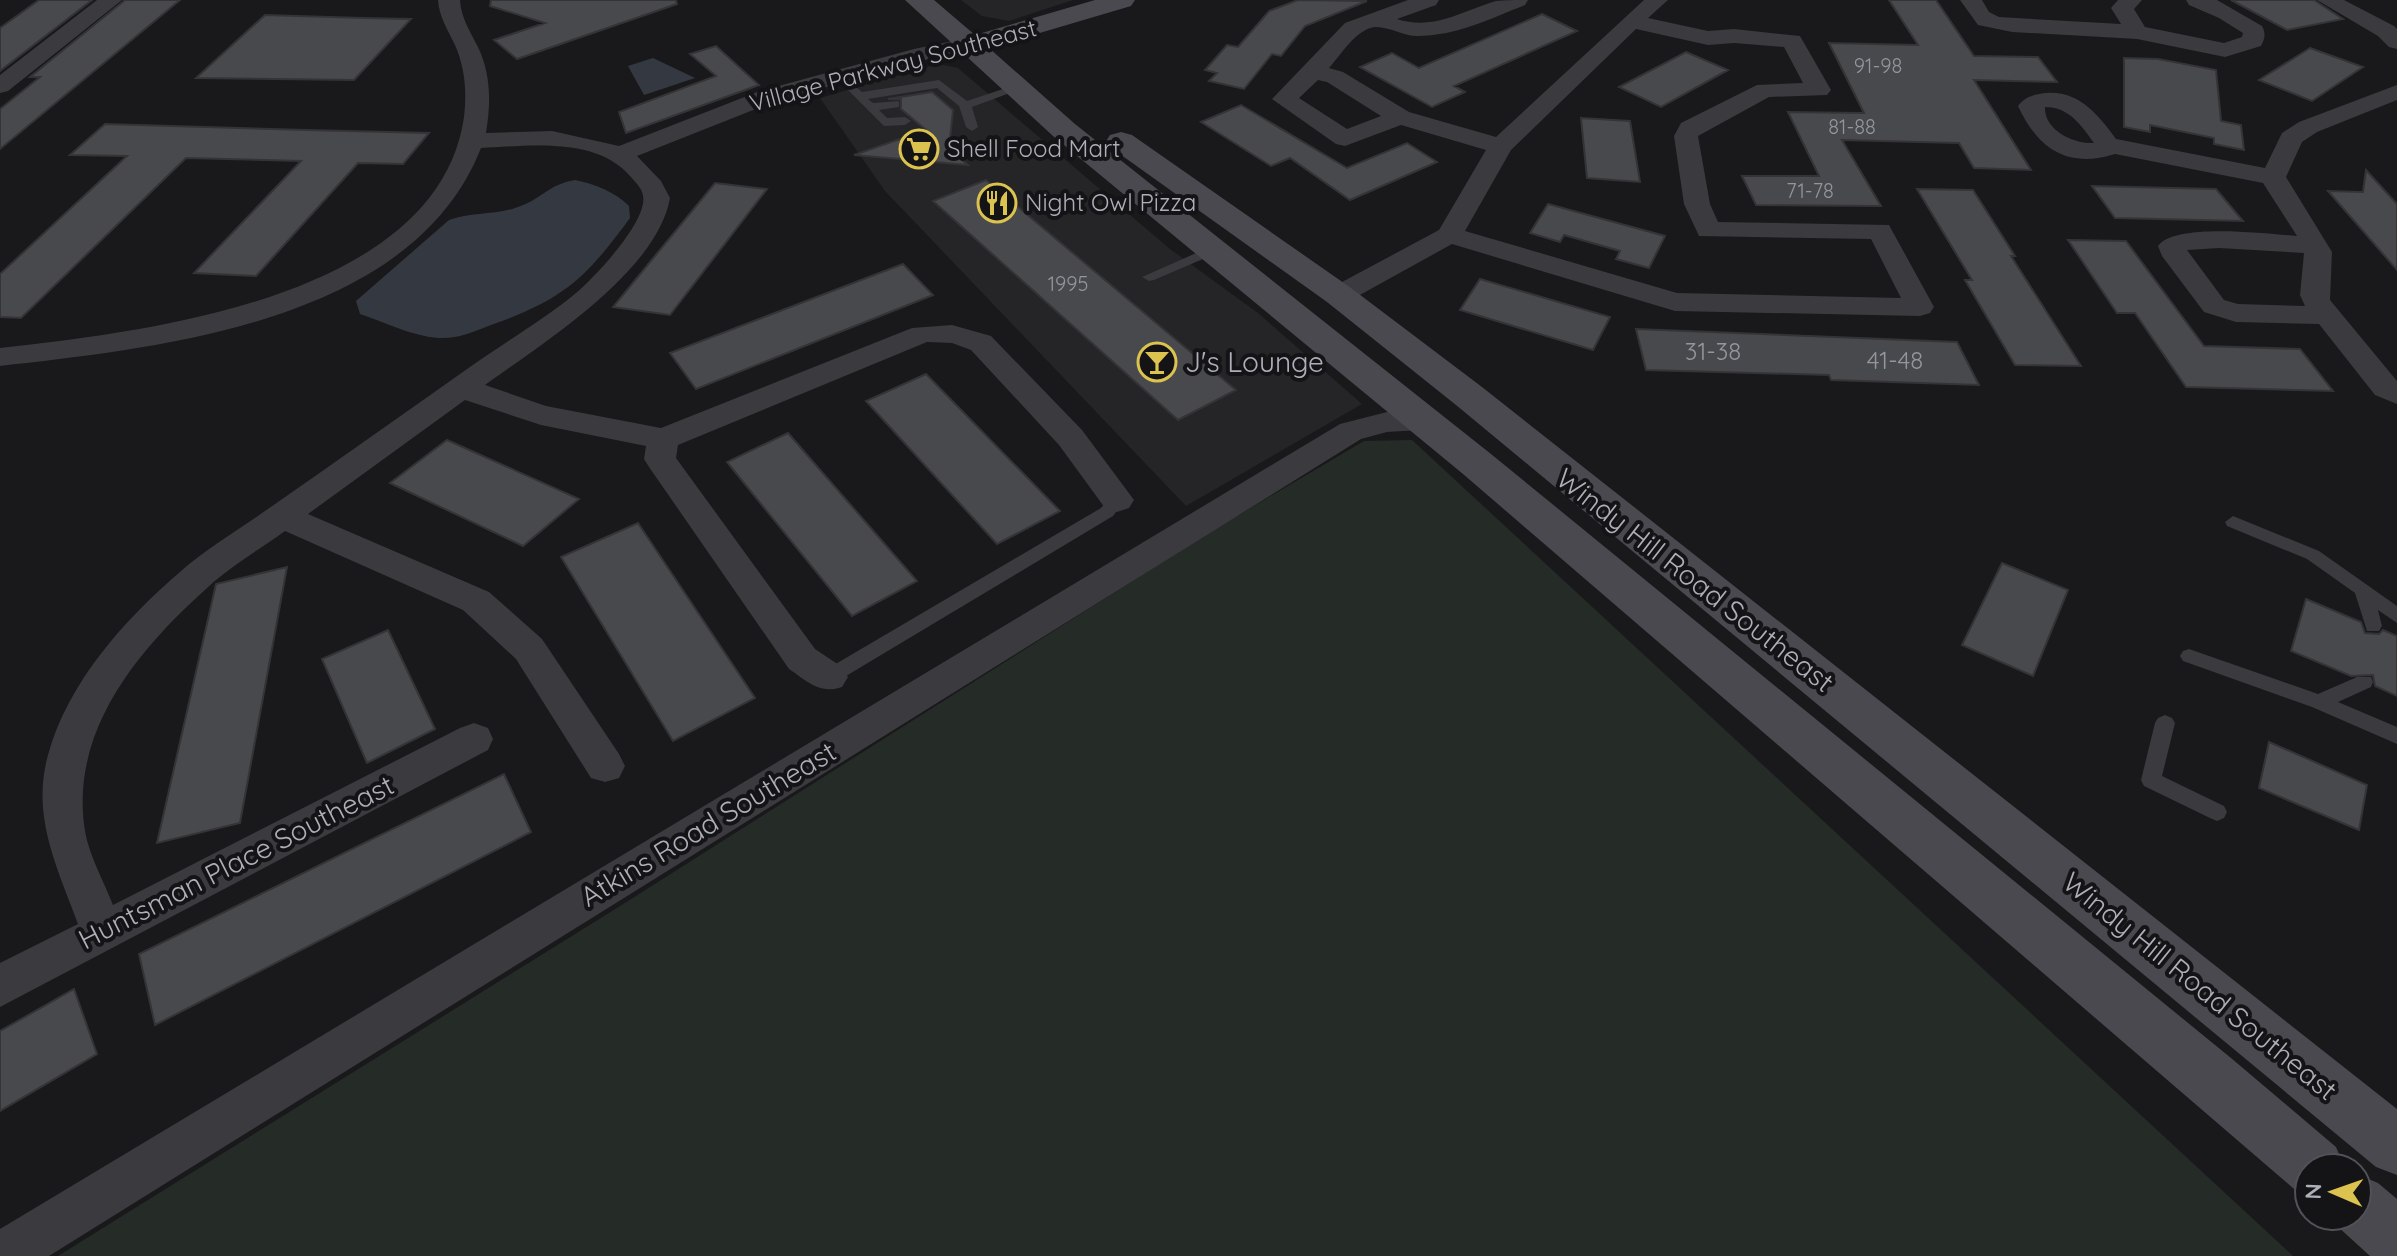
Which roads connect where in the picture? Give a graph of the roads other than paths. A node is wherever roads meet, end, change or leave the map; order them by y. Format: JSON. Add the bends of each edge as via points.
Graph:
{"nodes":[{"id":1,"x":111,"y":0,"type":"edge"},
{"id":2,"x":449,"y":0,"type":"edge"},
{"id":3,"x":918,"y":0,"type":"edge"},
{"id":4,"x":1122,"y":0,"type":"edge"},
{"id":5,"x":1428,"y":0,"type":"edge"},
{"id":6,"x":1517,"y":0,"type":"edge"},
{"id":7,"x":1657,"y":0,"type":"edge"},
{"id":8,"x":1971,"y":0,"type":"edge"},
{"id":9,"x":2131,"y":0,"type":"edge"},
{"id":10,"x":2197,"y":0,"type":"edge"},
{"id":11,"x":2328,"y":0,"type":"edge"},
{"id":12,"x":1377,"y":19,"type":"junction"},
{"id":13,"x":1631,"y":21,"type":"junction"},
{"id":14,"x":2137,"y":32,"type":"junction"},
{"id":15,"x":2397,"y":42,"type":"edge"},
{"id":16,"x":972,"y":44,"type":"junction"},
{"id":17,"x":1314,"y":71,"type":"junction"},
{"id":18,"x":840,"y":76,"type":"junction"},
{"id":19,"x":0,"y":86,"type":"edge"},
{"id":20,"x":1015,"y":89,"type":"junction"},
{"id":21,"x":2397,"y":92,"type":"edge"},
{"id":22,"x":862,"y":96,"type":"junction"},
{"id":23,"x":940,"y":99,"type":"dead end"},
{"id":24,"x":895,"y":104,"type":"dead end"},
{"id":25,"x":872,"y":107,"type":"junction"},
{"id":26,"x":965,"y":111,"type":"junction"},
{"id":27,"x":952,"y":117,"type":"dead end"},
{"id":28,"x":1400,"y":117,"type":"junction"},
{"id":29,"x":905,"y":121,"type":"dead end"},
{"id":30,"x":472,"y":141,"type":"junction"},
{"id":31,"x":2108,"y":145,"type":"dead end"},
{"id":32,"x":1501,"y":146,"type":"junction"},
{"id":33,"x":621,"y":154,"type":"junction"},
{"id":34,"x":2273,"y":177,"type":"junction"},
{"id":35,"x":1449,"y":235,"type":"junction"},
{"id":36,"x":2315,"y":245,"type":"junction"},
{"id":37,"x":1212,"y":250,"type":"junction"},
{"id":38,"x":1149,"y":277,"type":"dead end"},
{"id":39,"x":1339,"y":295,"type":"junction"},
{"id":40,"x":2326,"y":315,"type":"junction"},
{"id":41,"x":1,"y":358,"type":"edge"},
{"id":42,"x":461,"y":388,"type":"junction"},
{"id":43,"x":2397,"y":394,"type":"edge"},
{"id":44,"x":1425,"y":422,"type":"junction"},
{"id":45,"x":663,"y":439,"type":"junction"},
{"id":46,"x":1117,"y":500,"type":"joint"},
{"id":47,"x":282,"y":516,"type":"junction"},
{"id":48,"x":2233,"y":522,"type":"dead end"},
{"id":49,"x":2363,"y":589,"type":"junction"},
{"id":50,"x":1725,"y":603,"type":"junction"},
{"id":51,"x":2397,"y":616,"type":"edge"},
{"id":52,"x":2373,"y":626,"type":"dead end"},
{"id":53,"x":2189,"y":656,"type":"dead end"},
{"id":54,"x":829,"y":677,"type":"joint"},
{"id":55,"x":2364,"y":682,"type":"dead end"},
{"id":56,"x":2319,"y":702,"type":"junction"},
{"id":57,"x":2165,"y":723,"type":"dead end"},
{"id":58,"x":2397,"y":736,"type":"edge"},
{"id":59,"x":474,"y":739,"type":"dead end"},
{"id":60,"x":605,"y":766,"type":"dead end"},
{"id":61,"x":2217,"y":812,"type":"dead end"},
{"id":62,"x":102,"y":931,"type":"junction"},
{"id":63,"x":0,"y":986,"type":"edge"},
{"id":64,"x":2397,"y":1146,"type":"edge"},
{"id":65,"x":2297,"y":1152,"type":"edge"},
{"id":66,"x":2373,"y":1218,"type":"edge"},
{"id":67,"x":2397,"y":1239,"type":"edge"},
{"id":68,"x":2,"y":1256,"type":"edge"}],
"edges":[{"from":1,"to":19,"type":"street"},
{"from":2,"to":30,"type":"street","via":[[450,17],[480,89]]},
{"from":3,"to":16,"type":"main road","name":"Windy Hill Road Southeast"},
{"from":4,"to":16,"type":"main road","name":"Village Parkway Southeast"},
{"from":5,"to":12,"type":"street"},
{"from":6,"to":12,"type":"street","via":[[1442,29],[1390,27]]},
{"from":7,"to":13,"type":"street"},
{"from":8,"to":14,"type":"street","via":[[1985,20],[2001,26]]},
{"from":9,"to":14,"type":"street","via":[[2122,8]]},
{"from":10,"to":14,"type":"street","via":[[2249,27],[2253,41],[2225,50]]},
{"from":11,"to":15,"type":"street"},
{"from":12,"to":17,"type":"street","via":[[1353,28]]},
{"from":13,"to":32,"type":"street"},
{"from":13,"to":35,"type":"street","via":[[1708,38],[1792,41],[1819,90],[1765,90],[1690,128],[1686,136],[1697,204],[1708,230],[1880,231],[1920,307],[1675,302]]},
{"from":16,"to":18,"type":"street","name":"Village Parkway Southeast"},
{"from":16,"to":20,"type":"main road","name":"Windy Hill Road Southeast"},
{"from":16,"to":39,"type":"main road","name":"Windy Hill Road Southeast","via":[[1035,82]]},
{"from":17,"to":28,"type":"street","via":[[1335,77]]},
{"from":17,"to":28,"type":"street","via":[[1284,99],[1345,139]]},
{"from":18,"to":22,"type":"lane"},
{"from":18,"to":33,"type":"street","name":"Village Parkway Southeast","via":[[768,96]]},
{"from":20,"to":26,"type":"lane"},
{"from":20,"to":37,"type":"main road","name":"Windy Hill Road Southeast"},
{"from":21,"to":34,"type":"street","via":[[2291,138]]},
{"from":22,"to":25,"type":"lane"},
{"from":22,"to":26,"type":"lane","via":[[939,84]]},
{"from":23,"to":26,"type":"lane"},
{"from":24,"to":25,"type":"lane"},
{"from":25,"to":29,"type":"lane","via":[[884,122]]},
{"from":26,"to":27,"type":"lane"},
{"from":28,"to":32,"type":"street"},
{"from":30,"to":33,"type":"street","via":[[552,138]]},
{"from":30,"to":41,"type":"street","via":[[457,177],[426,219],[377,255],[302,295],[183,332]]},
{"from":31,"to":34,"type":"street"},
{"from":32,"to":35,"type":"street"},
{"from":33,"to":42,"type":"street","via":[[657,198],[646,231],[587,298]]},
{"from":34,"to":36,"type":"street"},
{"from":35,"to":39,"type":"street"},
{"from":36,"to":40,"type":"street","via":[[2320,258],[2313,293]]},
{"from":36,"to":40,"type":"street","via":[[2209,241],[2172,246],[2214,306],[2236,313]]},
{"from":37,"to":38,"type":"lane"},
{"from":37,"to":44,"type":"main road","name":"Windy Hill Road Southeast"},
{"from":39,"to":50,"type":"main road","name":"Windy Hill Road Southeast"},
{"from":40,"to":43,"type":"street","via":[[2386,388]]},
{"from":42,"to":45,"type":"street","via":[[541,415]]},
{"from":42,"to":47,"type":"street"},
{"from":44,"to":50,"type":"main road","via":[[1468,432],[1615,547]]},
{"from":44,"to":65,"type":"main road","name":"Windy Hill Road Southeast"},
{"from":44,"to":68,"type":"street","name":"Atkins Road Southeast","via":[[1387,422],[1351,431]]},
{"from":45,"to":46,"type":"street","via":[[922,334],[947,332],[981,343],[1069,438]]},
{"from":45,"to":54,"type":"street","via":[[660,459],[802,659]]},
{"from":46,"to":54,"type":"lane","via":[[1107,512]]},
{"from":47,"to":60,"type":"street","via":[[476,601],[529,649]]},
{"from":47,"to":62,"type":"street","via":[[194,579],[159,613],[116,661],[80,721],[67,756],[65,833]]},
{"from":48,"to":49,"type":"lane","via":[[2313,555]]},
{"from":49,"to":51,"type":"lane"},
{"from":49,"to":52,"type":"lane"},
{"from":50,"to":64,"type":"main road","name":"Windy Hill Road Southeast"},
{"from":53,"to":56,"type":"lane"},
{"from":55,"to":56,"type":"lane"},
{"from":56,"to":58,"type":"lane"},
{"from":57,"to":61,"type":"lane","via":[[2151,780]]},
{"from":59,"to":62,"type":"street","name":"Huntsman Place Southeast"},
{"from":62,"to":63,"type":"street","name":"Huntsman Place Southeast"},
{"from":66,"to":67,"type":"main road"}]}
